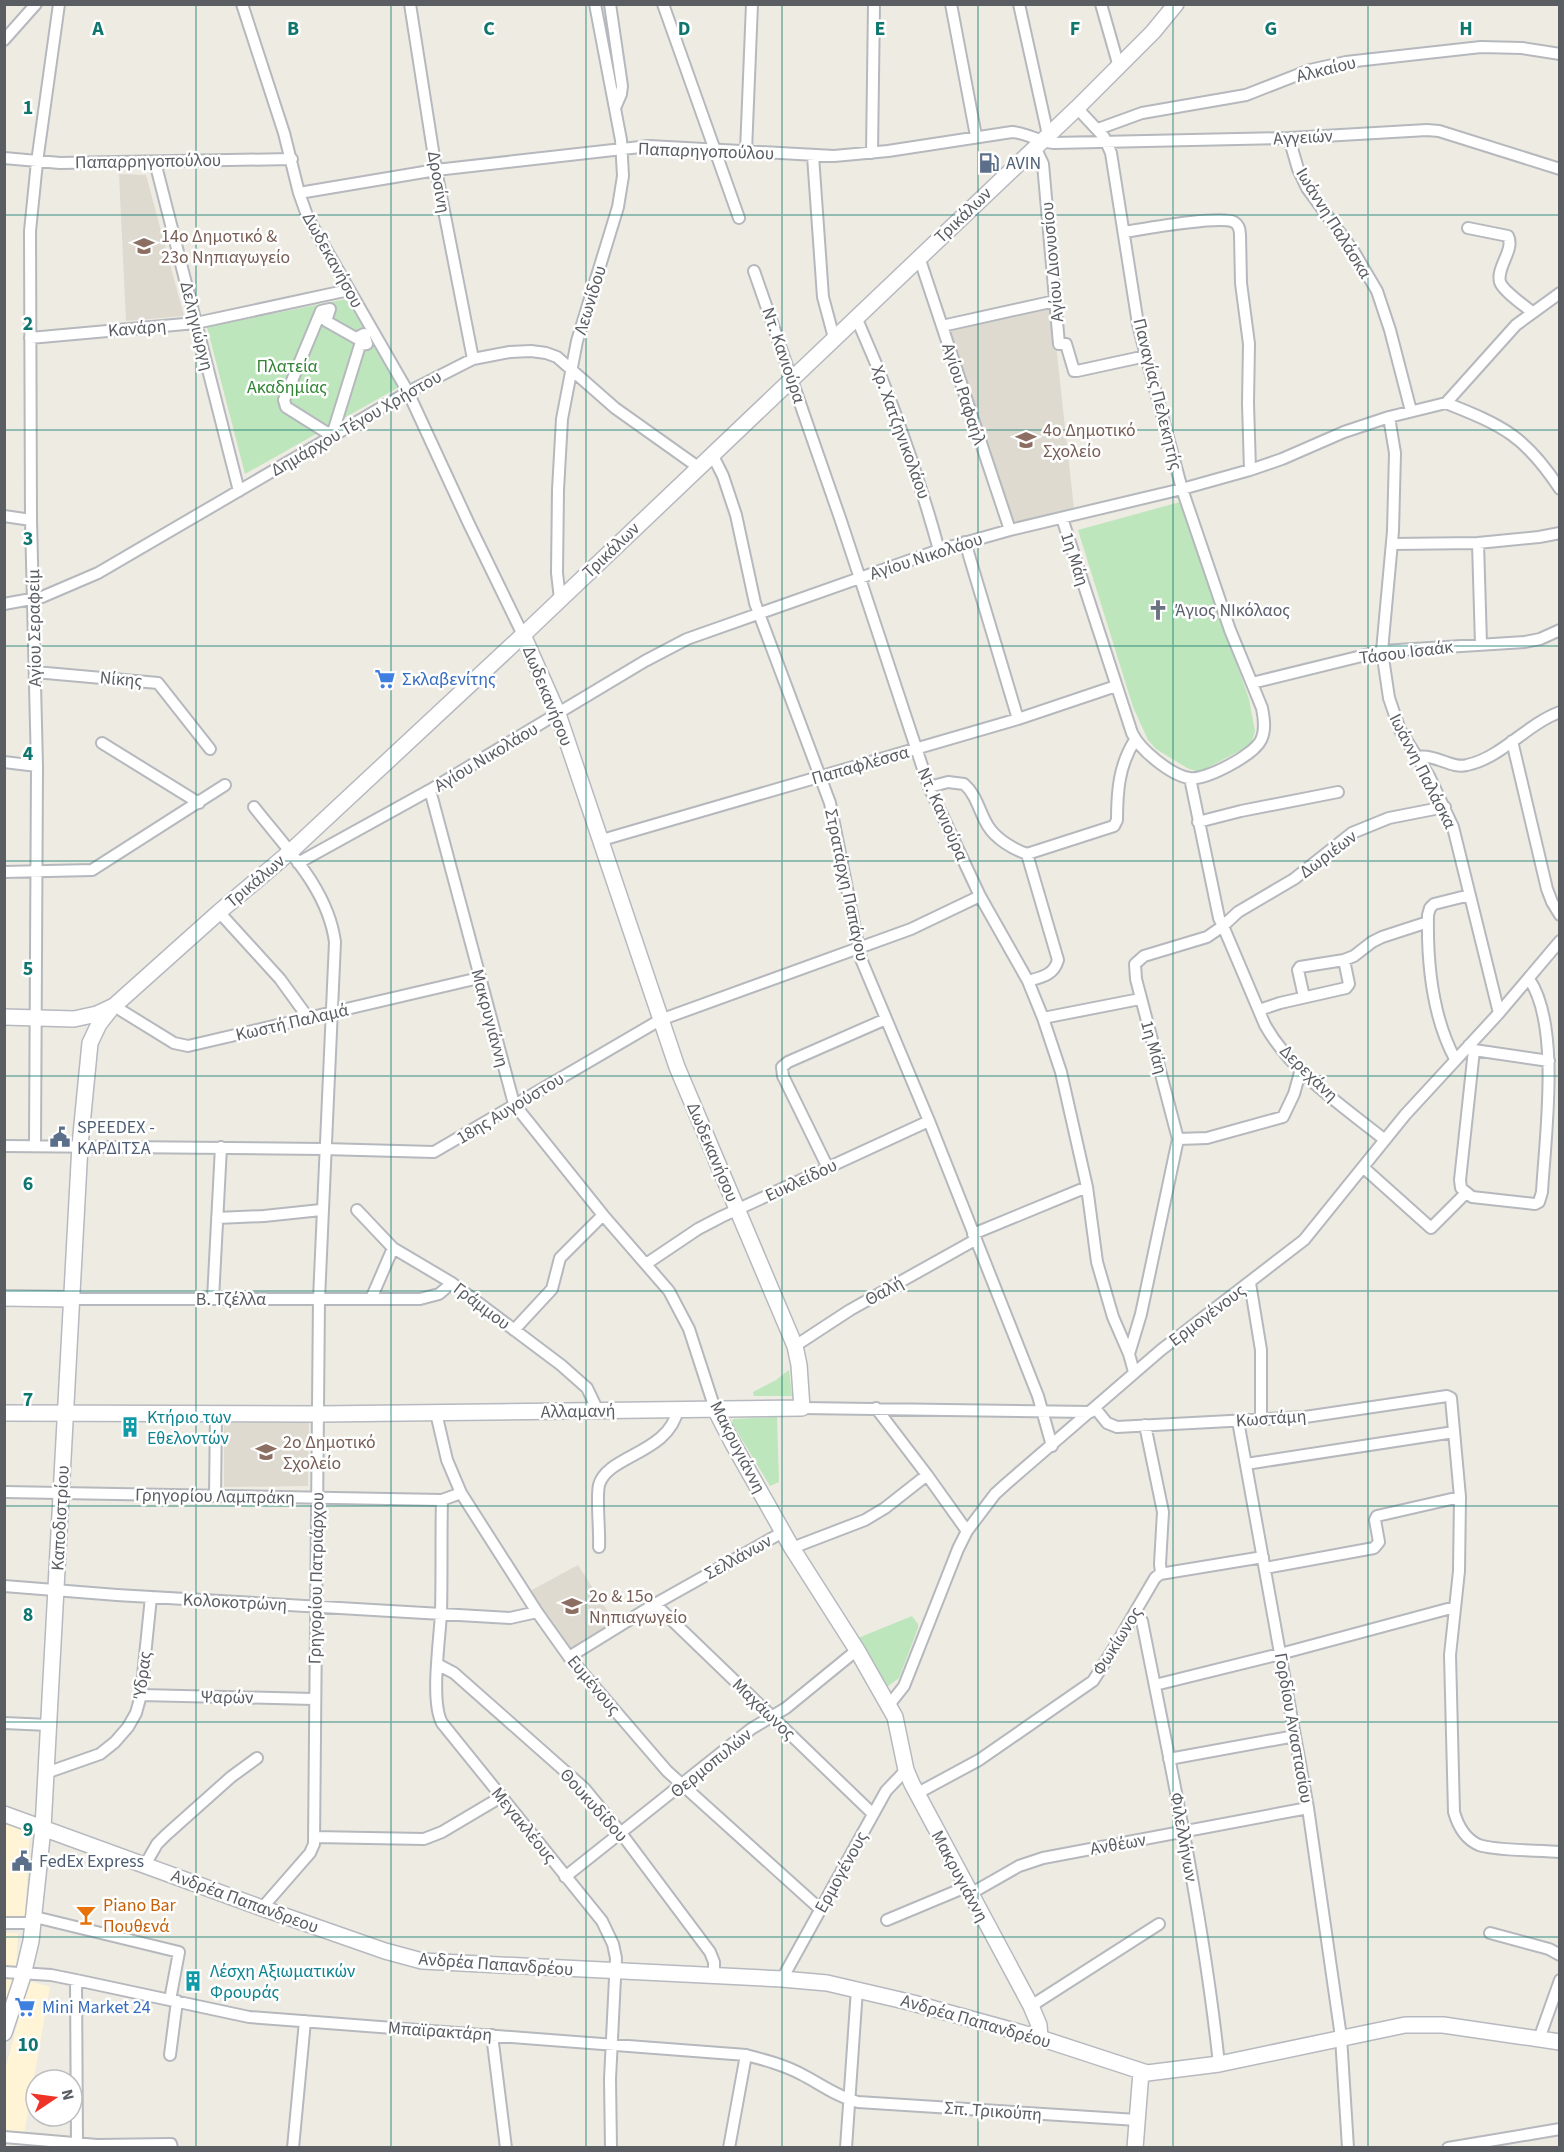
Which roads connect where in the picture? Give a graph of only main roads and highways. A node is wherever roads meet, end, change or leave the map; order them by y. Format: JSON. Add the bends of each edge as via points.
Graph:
{"nodes":[{"id":1,"x":1176,"y":4,"type":"edge"},
{"id":2,"x":523,"y":635,"type":"junction"},
{"id":3,"x":114,"y":1006,"type":"junction"},
{"id":4,"x":4,"y":1017,"type":"edge"},
{"id":5,"x":74,"y":1019,"type":"junction"},
{"id":6,"x":90,"y":1043,"type":"junction"},
{"id":7,"x":4,"y":1298,"type":"edge"},
{"id":8,"x":71,"y":1299,"type":"junction"},
{"id":9,"x":802,"y":1408,"type":"joint"},
{"id":10,"x":715,"y":1409,"type":"junction"},
{"id":11,"x":4,"y":1413,"type":"edge"},
{"id":12,"x":65,"y":1414,"type":"junction"},
{"id":13,"x":4,"y":1814,"type":"edge"},
{"id":14,"x":43,"y":1827,"type":"junction"},
{"id":15,"x":385,"y":1951,"type":"joint"},
{"id":16,"x":6,"y":2026,"type":"edge"},
{"id":17,"x":1040,"y":2038,"type":"junction"},
{"id":18,"x":1560,"y":2042,"type":"edge"},
{"id":19,"x":1141,"y":2072,"type":"junction"},
{"id":20,"x":1135,"y":2148,"type":"edge"}],
"edges":[{"from":1,"to":2,"type":"main road","name":"Τρικάλων","via":[[1077,108]]},
{"from":2,"to":3,"type":"main road","name":"Τρικάλων","via":[[294,858],[219,912]]},
{"from":2,"to":9,"type":"main road","name":"Δωδεκανήσου","via":[[558,714],[677,1067],[795,1346]]},
{"from":3,"to":5,"type":"main road","name":"Τρικάλων"},
{"from":3,"to":6,"type":"main road","name":"Καποδιστρίου"},
{"from":4,"to":5,"type":"main road","name":"Τρικάλων"},
{"from":5,"to":6,"type":"main road"},
{"from":6,"to":8,"type":"main road","name":"Καποδιστρίου"},
{"from":7,"to":8,"type":"main road","name":"Β. Τζέλλα"},
{"from":8,"to":12,"type":"main road","name":"Καποδιστρίου"},
{"from":9,"to":10,"type":"main road","name":"Αλλαμανή"},
{"from":10,"to":12,"type":"main road","name":"Αλλαμανή"},
{"from":10,"to":17,"type":"main road","name":"Μακρυγιάννη","via":[[792,1548],[889,1705],[916,1794],[1030,2006]]},
{"from":11,"to":12,"type":"main road","name":"Αλλαμανή"},
{"from":12,"to":14,"type":"main road","name":"Καποδιστρίου"},
{"from":13,"to":14,"type":"main road","name":"Ανδρέα Παπανδρεου"},
{"from":14,"to":15,"type":"main road","name":"Ανδρέα Παπανδρεου"},
{"from":14,"to":16,"type":"main road","name":"Καποδιστρίου","via":[[34,1920],[24,1973]]},
{"from":15,"to":17,"type":"main road","name":"Ανδρέα Παπανδρέου","via":[[439,1963],[827,1983]]},
{"from":17,"to":19,"type":"main road","name":"Ανδρέα Παπανδρέου"},
{"from":18,"to":19,"type":"main road","name":"Ανδρέα Παπανδρέου","via":[[1428,2024],[1397,2026],[1219,2064],[1162,2073]]},
{"from":19,"to":20,"type":"main road"}]}
